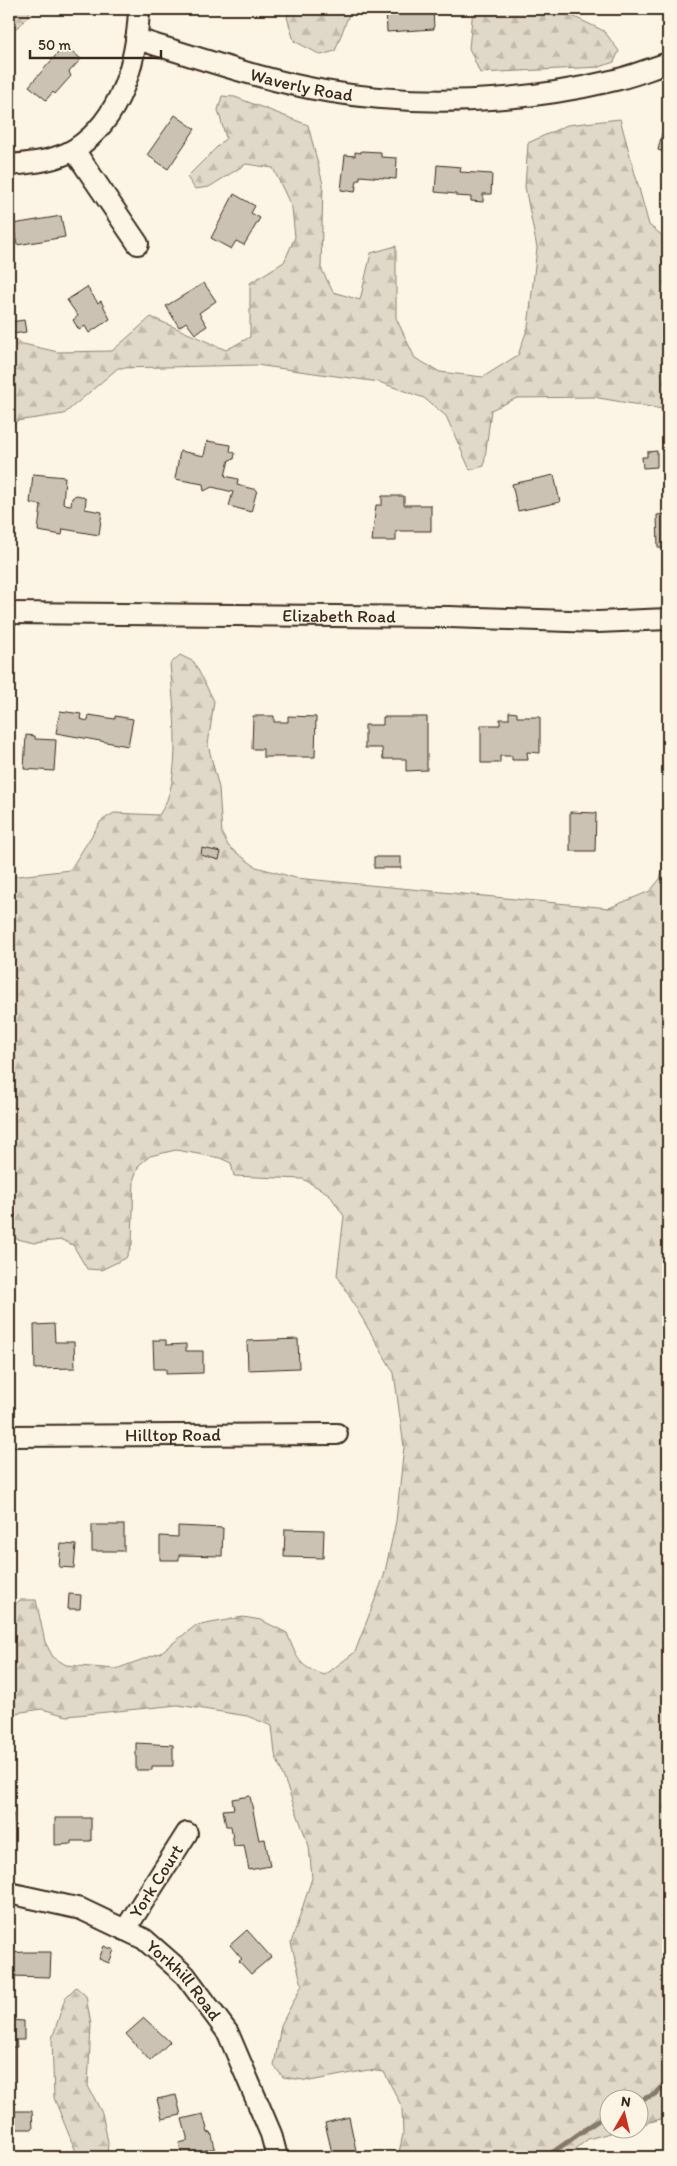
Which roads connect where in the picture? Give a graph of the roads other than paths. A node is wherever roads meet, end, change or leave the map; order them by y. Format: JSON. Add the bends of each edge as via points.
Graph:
{"nodes":[{"id":1,"x":139,"y":9,"type":"edge"},
{"id":2,"x":136,"y":39,"type":"junction"},
{"id":3,"x":668,"y":63,"type":"edge"},
{"id":4,"x":74,"y":150,"type":"junction"},
{"id":5,"x":9,"y":165,"type":"edge"},
{"id":6,"x":138,"y":244,"type":"dead end"},
{"id":7,"x":9,"y":613,"type":"edge"},
{"id":8,"x":668,"y":620,"type":"edge"},
{"id":9,"x":337,"y":1434,"type":"dead end"},
{"id":10,"x":9,"y":1436,"type":"edge"},
{"id":11,"x":187,"y":1833,"type":"dead end"},
{"id":12,"x":9,"y":1893,"type":"edge"},
{"id":13,"x":125,"y":1930,"type":"junction"},
{"id":14,"x":277,"y":2157,"type":"edge"}],
"edges":[{"from":1,"to":2,"type":"street"},
{"from":2,"to":3,"type":"street","name":"Waverly Road","via":[[324,91],[439,100],[523,96],[611,81]]},
{"from":2,"to":4,"type":"street","via":[[133,61],[121,94],[100,129]]},
{"from":4,"to":5,"type":"street","via":[[38,162]]},
{"from":4,"to":6,"type":"street"},
{"from":7,"to":8,"type":"street","name":"Elizabeth Road","via":[[449,617],[598,622]]},
{"from":9,"to":10,"type":"street","name":"Hilltop Road"},
{"from":11,"to":13,"type":"street","name":"York Court"},
{"from":12,"to":13,"type":"street","name":"Yorkhill Road","via":[[82,1909]]},
{"from":13,"to":14,"type":"street","name":"Yorkhill Road","via":[[144,1939],[185,1975],[228,2033],[271,2134]]}]}
